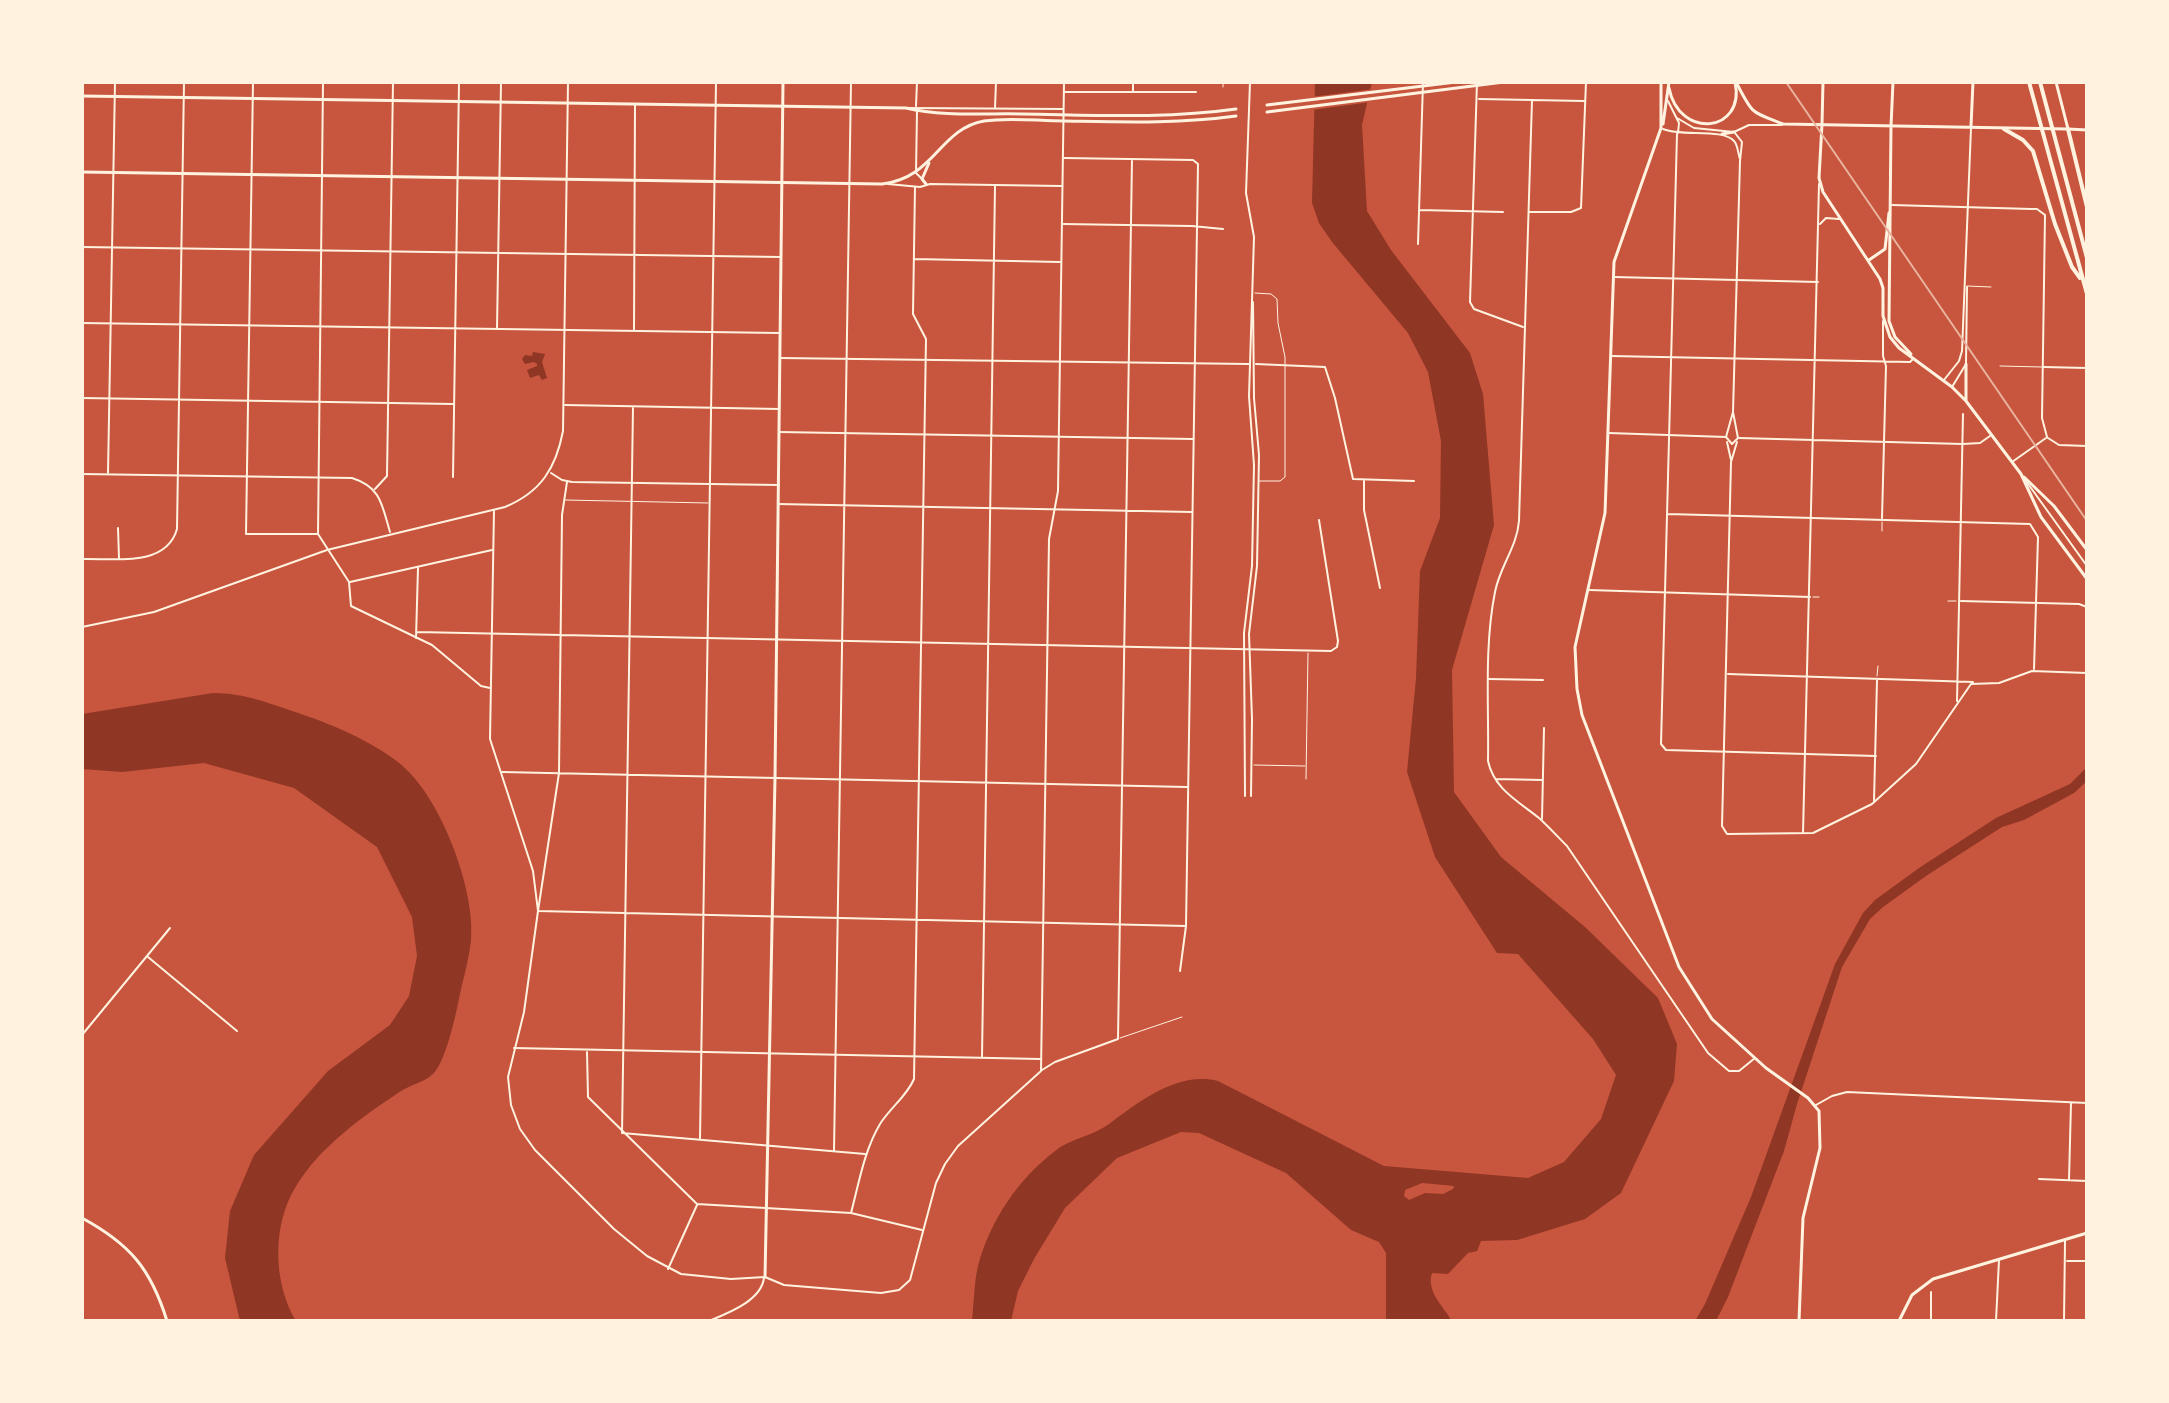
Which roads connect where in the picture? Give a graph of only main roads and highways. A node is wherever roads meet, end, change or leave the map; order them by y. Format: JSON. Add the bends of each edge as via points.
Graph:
{"nodes":[{"id":1,"x":783,"y":82,"type":"edge"},
{"id":2,"x":1456,"y":82,"type":"edge"},
{"id":3,"x":1504,"y":82,"type":"edge"},
{"id":4,"x":1661,"y":82,"type":"edge"},
{"id":5,"x":1669,"y":82,"type":"edge"},
{"id":6,"x":1735,"y":82,"type":"edge"},
{"id":7,"x":1823,"y":82,"type":"edge"},
{"id":8,"x":1893,"y":82,"type":"edge"},
{"id":9,"x":1973,"y":82,"type":"edge"},
{"id":10,"x":2029,"y":82,"type":"edge"},
{"id":11,"x":2040,"y":82,"type":"edge"},
{"id":12,"x":2056,"y":82,"type":"edge"},
{"id":13,"x":1669,"y":88,"type":"junction"},
{"id":14,"x":82,"y":96,"type":"edge"},
{"id":15,"x":1267,"y":105,"type":"dead end"},
{"id":16,"x":783,"y":106,"type":"junction"},
{"id":17,"x":1236,"y":109,"type":"dead end"},
{"id":18,"x":1267,"y":112,"type":"dead end"},
{"id":19,"x":1236,"y":116,"type":"dead end"},
{"id":20,"x":1822,"y":124,"type":"junction"},
{"id":21,"x":1891,"y":126,"type":"junction"},
{"id":22,"x":1661,"y":128,"type":"junction"},
{"id":23,"x":1971,"y":128,"type":"junction"},
{"id":24,"x":2004,"y":129,"type":"junction"},
{"id":25,"x":2068,"y":129,"type":"junction"},
{"id":26,"x":2087,"y":130,"type":"edge"},
{"id":27,"x":1734,"y":132,"type":"road end"},
{"id":28,"x":1722,"y":134,"type":"road end"},
{"id":29,"x":929,"y":163,"type":"junction"},
{"id":30,"x":82,"y":172,"type":"edge"},
{"id":31,"x":782,"y":182,"type":"junction"},
{"id":32,"x":926,"y":184,"type":"road end"},
{"id":33,"x":1890,"y":205,"type":"junction"},
{"id":34,"x":2087,"y":207,"type":"edge"},
{"id":35,"x":2087,"y":258,"type":"edge"},
{"id":36,"x":1869,"y":260,"type":"junction"},
{"id":37,"x":2084,"y":283,"type":"junction"},
{"id":38,"x":2087,"y":294,"type":"edge"},
{"id":39,"x":1914,"y":357,"type":"junction"},
{"id":40,"x":1966,"y":364,"type":"road end"},
{"id":41,"x":1966,"y":401,"type":"junction"},
{"id":42,"x":2021,"y":474,"type":"junction"},
{"id":43,"x":2087,"y":550,"type":"edge"},
{"id":44,"x":2087,"y":579,"type":"edge"},
{"id":45,"x":82,"y":1218,"type":"edge"},
{"id":46,"x":2087,"y":1233,"type":"edge"},
{"id":47,"x":765,"y":1277,"type":"road end"},
{"id":48,"x":167,"y":1321,"type":"edge"},
{"id":49,"x":1799,"y":1321,"type":"edge"},
{"id":50,"x":1899,"y":1321,"type":"edge"}],
"edges":[{"from":1,"to":16,"type":"main road"},
{"from":2,"to":15,"type":"main road"},
{"from":3,"to":18,"type":"main road"},
{"from":4,"to":22,"type":"main road"},
{"from":5,"to":13,"type":"main road"},
{"from":6,"to":13,"type":"main road","via":[[1732,110],[1712,124],[1683,116]]},
{"from":6,"to":20,"type":"main road","via":[[1754,112],[1765,119]]},
{"from":7,"to":20,"type":"main road"},
{"from":8,"to":21,"type":"main road"},
{"from":9,"to":23,"type":"main road"},
{"from":10,"to":37,"type":"highway"},
{"from":11,"to":35,"type":"highway"},
{"from":12,"to":25,"type":"main road"},
{"from":13,"to":22,"type":"main road"},
{"from":14,"to":16,"type":"main road"},
{"from":16,"to":17,"type":"main road","via":[[1173,116]]},
{"from":16,"to":31,"type":"main road"},
{"from":19,"to":29,"type":"main road","via":[[1163,123],[985,121],[956,133]]},
{"from":20,"to":21,"type":"main road"},
{"from":20,"to":36,"type":"main road","via":[[1823,192]]},
{"from":21,"to":23,"type":"main road"},
{"from":21,"to":33,"type":"main road"},
{"from":22,"to":49,"type":"main road","via":[[1614,262],[1605,513],[1574,660],[1582,715],[1679,967],[1712,1019],[1808,1098],[1820,1118],[1821,1140],[1803,1218]]},
{"from":23,"to":24,"type":"main road"},
{"from":24,"to":25,"type":"main road"},
{"from":24,"to":37,"type":"highway","via":[[2033,151],[2055,224]]},
{"from":25,"to":26,"type":"main road"},
{"from":25,"to":34,"type":"highway"},
{"from":27,"to":28,"type":"main road"},
{"from":29,"to":31,"type":"main road","via":[[902,180],[882,184]]},
{"from":29,"to":32,"type":"main road","via":[[922,179]]},
{"from":30,"to":31,"type":"main road"},
{"from":31,"to":47,"type":"main road"},
{"from":33,"to":36,"type":"main road","via":[[1885,249]]},
{"from":33,"to":39,"type":"main road","via":[[1889,321],[1895,337]]},
{"from":36,"to":39,"type":"main road","via":[[1883,288],[1883,316],[1895,344]]},
{"from":37,"to":38,"type":"highway"},
{"from":39,"to":41,"type":"main road"},
{"from":40,"to":41,"type":"main road"},
{"from":41,"to":42,"type":"main road"},
{"from":42,"to":43,"type":"main road"},
{"from":42,"to":44,"type":"main road","via":[[2041,517]]},
{"from":45,"to":48,"type":"main road","via":[[138,1259],[150,1275]]},
{"from":46,"to":50,"type":"main road","via":[[1947,1273],[1912,1295]]}]}
